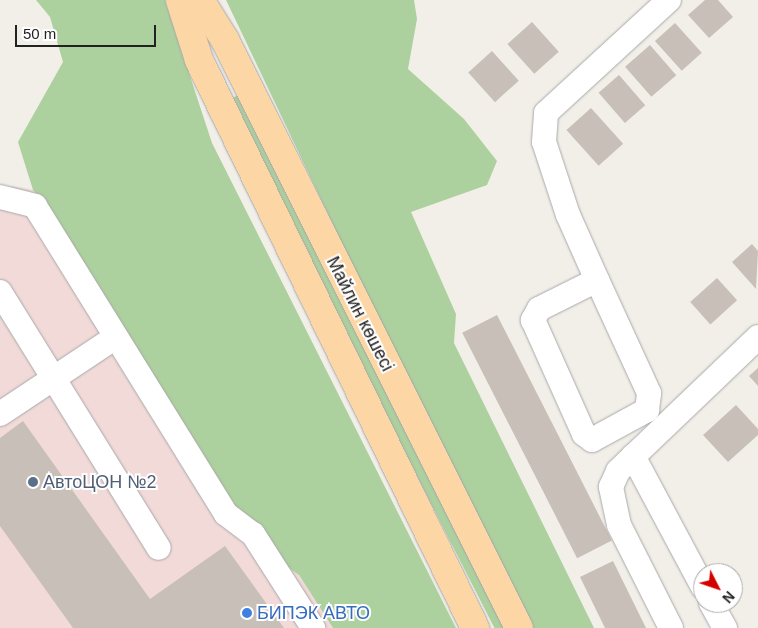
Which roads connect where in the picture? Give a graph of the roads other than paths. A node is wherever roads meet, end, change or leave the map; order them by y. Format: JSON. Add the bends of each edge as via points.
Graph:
{"nodes":[{"id":1,"x":180,"y":0,"type":"edge"},
{"id":2,"x":200,"y":0,"type":"edge"},
{"id":3,"x":669,"y":0,"type":"edge"},
{"id":4,"x":0,"y":197,"type":"edge"},
{"id":5,"x":597,"y":280,"type":"junction"},
{"id":6,"x":0,"y":292,"type":"edge"},
{"id":7,"x":116,"y":337,"type":"junction"},
{"id":8,"x":758,"y":337,"type":"edge"},
{"id":9,"x":51,"y":379,"type":"junction"},
{"id":10,"x":0,"y":414,"type":"edge"},
{"id":11,"x":633,"y":456,"type":"junction"},
{"id":12,"x":159,"y":548,"type":"dead end"},
{"id":13,"x":693,"y":568,"type":"edge"},
{"id":14,"x":717,"y":613,"type":"edge"},
{"id":15,"x":314,"y":628,"type":"edge"},
{"id":16,"x":475,"y":628,"type":"edge"},
{"id":17,"x":519,"y":628,"type":"edge"},
{"id":18,"x":671,"y":628,"type":"edge"},
{"id":19,"x":724,"y":628,"type":"edge"}],
"edges":[{"from":1,"to":16,"type":"main road","name":"Майлин көшесі","via":[[199,60]]},
{"from":2,"to":17,"type":"main road","name":"Майлин көшесі","via":[[225,40]]},
{"from":3,"to":5,"type":"street","via":[[546,113],[544,142],[568,215]]},
{"from":4,"to":7,"type":"street","via":[[35,206]]},
{"from":5,"to":5,"type":"street","via":[[649,392],[647,410],[592,440],[584,434],[533,320],[539,309]]},
{"from":6,"to":9,"type":"street"},
{"from":7,"to":9,"type":"street"},
{"from":7,"to":15,"type":"street","via":[[226,514],[253,534]]},
{"from":8,"to":11,"type":"street"},
{"from":9,"to":10,"type":"street"},
{"from":9,"to":12,"type":"street"},
{"from":11,"to":13,"type":"street"},
{"from":11,"to":18,"type":"street","via":[[618,471],[611,487],[613,505],[619,525]]},
{"from":14,"to":19,"type":"street"}]}
